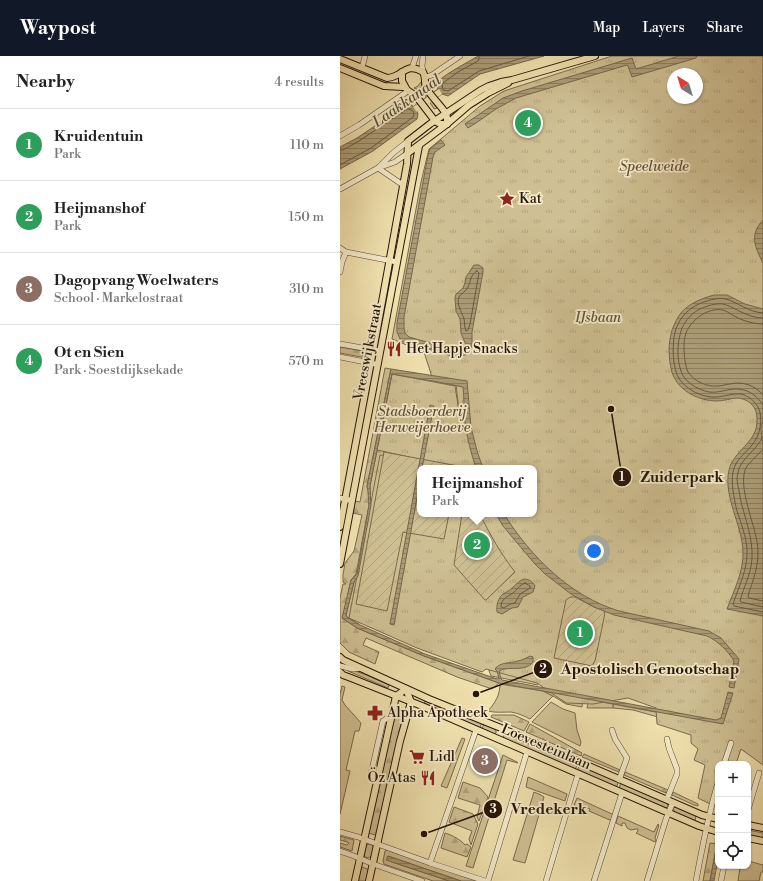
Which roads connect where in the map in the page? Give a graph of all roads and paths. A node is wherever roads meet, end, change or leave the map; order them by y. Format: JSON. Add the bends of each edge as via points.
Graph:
{"nodes":[{"id":1,"x":365,"y":56,"type":"edge"},
{"id":2,"x":416,"y":56,"type":"edge"},
{"id":3,"x":423,"y":56,"type":"edge"},
{"id":4,"x":460,"y":56,"type":"edge"},
{"id":5,"x":595,"y":56,"type":"edge"},
{"id":6,"x":340,"y":59,"type":"edge"},
{"id":7,"x":362,"y":66,"type":"junction"},
{"id":8,"x":340,"y":68,"type":"edge"},
{"id":9,"x":412,"y":68,"type":"junction"},
{"id":10,"x":402,"y":72,"type":"junction"},
{"id":11,"x":425,"y":77,"type":"junction"},
{"id":12,"x":512,"y":80,"type":"junction"},
{"id":13,"x":408,"y":90,"type":"junction"},
{"id":14,"x":446,"y":114,"type":"junction"},
{"id":15,"x":435,"y":121,"type":"junction"},
{"id":16,"x":446,"y":124,"type":"junction"},
{"id":17,"x":340,"y":136,"type":"edge"},
{"id":18,"x":408,"y":141,"type":"junction"},
{"id":19,"x":419,"y":146,"type":"junction"},
{"id":20,"x":408,"y":153,"type":"junction"},
{"id":21,"x":378,"y":168,"type":"junction"},
{"id":22,"x":403,"y":185,"type":"junction"},
{"id":23,"x":340,"y":189,"type":"edge"},
{"id":24,"x":340,"y":248,"type":"edge"},
{"id":25,"x":346,"y":252,"type":"junction"},
{"id":26,"x":390,"y":260,"type":"junction"},
{"id":27,"x":341,"y":262,"type":"edge"},
{"id":28,"x":397,"y":262,"type":"junction"},
{"id":29,"x":340,"y":272,"type":"edge"},
{"id":30,"x":340,"y":344,"type":"edge"},
{"id":31,"x":373,"y":350,"type":"junction"},
{"id":32,"x":380,"y":351,"type":"junction"},
{"id":33,"x":340,"y":357,"type":"edge"},
{"id":34,"x":370,"y":364,"type":"junction"},
{"id":35,"x":378,"y":365,"type":"junction"},
{"id":36,"x":346,"y":499,"type":"edge"},
{"id":37,"x":340,"y":526,"type":"edge"},
{"id":38,"x":340,"y":564,"type":"edge"},
{"id":39,"x":340,"y":657,"type":"edge"},
{"id":40,"x":340,"y":666,"type":"edge"},
{"id":41,"x":361,"y":668,"type":"junction"},
{"id":42,"x":341,"y":674,"type":"edge"},
{"id":43,"x":406,"y":689,"type":"junction"},
{"id":44,"x":396,"y":696,"type":"junction"},
{"id":45,"x":411,"y":702,"type":"junction"},
{"id":46,"x":476,"y":730,"type":"junction"},
{"id":47,"x":612,"y":730,"type":"dead end"},
{"id":48,"x":667,"y":739,"type":"dead end"},
{"id":49,"x":731,"y":743,"type":"dead end"},
{"id":50,"x":527,"y":752,"type":"junction"},
{"id":51,"x":725,"y":761,"type":"edge"},
{"id":52,"x":759,"y":773,"type":"dead end"},
{"id":53,"x":578,"y":774,"type":"junction"},
{"id":54,"x":619,"y":780,"type":"junction"},
{"id":55,"x":715,"y":792,"type":"edge"},
{"id":56,"x":622,"y":793,"type":"junction"},
{"id":57,"x":666,"y":799,"type":"junction"},
{"id":58,"x":751,"y":800,"type":"edge"},
{"id":59,"x":673,"y":802,"type":"junction"},
{"id":60,"x":668,"y":813,"type":"junction"},
{"id":61,"x":709,"y":817,"type":"junction"},
{"id":62,"x":715,"y":819,"type":"edge"},
{"id":63,"x":751,"y":826,"type":"edge"},
{"id":64,"x":706,"y":828,"type":"junction"},
{"id":65,"x":763,"y":828,"type":"edge"},
{"id":66,"x":715,"y":831,"type":"edge"},
{"id":67,"x":340,"y":832,"type":"edge"},
{"id":68,"x":751,"y":839,"type":"edge"},
{"id":69,"x":364,"y":840,"type":"junction"},
{"id":70,"x":763,"y":841,"type":"edge"},
{"id":71,"x":377,"y":844,"type":"junction"},
{"id":72,"x":340,"y":851,"type":"edge"},
{"id":73,"x":360,"y":858,"type":"junction"},
{"id":74,"x":430,"y":863,"type":"junction"},
{"id":75,"x":373,"y":864,"type":"junction"},
{"id":76,"x":723,"y":869,"type":"edge"},
{"id":77,"x":355,"y":881,"type":"edge"},
{"id":78,"x":369,"y":881,"type":"edge"},
{"id":79,"x":422,"y":881,"type":"edge"},
{"id":80,"x":486,"y":881,"type":"edge"},
{"id":81,"x":546,"y":881,"type":"edge"},
{"id":82,"x":594,"y":881,"type":"edge"},
{"id":83,"x":647,"y":881,"type":"edge"},
{"id":84,"x":696,"y":881,"type":"edge"},
{"id":85,"x":721,"y":881,"type":"edge"}],
"edges":[{"from":1,"to":7,"type":"street"},
{"from":2,"to":9,"type":"street"},
{"from":3,"to":11,"type":"street"},
{"from":4,"to":11,"type":"street"},
{"from":5,"to":12,"type":"main road"},
{"from":6,"to":7,"type":"main road"},
{"from":7,"to":10,"type":"main road","via":[[387,78]]},
{"from":8,"to":13,"type":"main road","via":[[384,86]]},
{"from":9,"to":10,"type":"main road"},
{"from":9,"to":11,"type":"main road","via":[[419,69]]},
{"from":10,"to":13,"type":"main road","via":[[402,82]]},
{"from":11,"to":14,"type":"main road","via":[[427,88]]},
{"from":12,"to":14,"type":"main road","via":[[489,86]]},
{"from":12,"to":16,"type":"main road","via":[[469,105]]},
{"from":13,"to":15,"type":"main road","via":[[416,96]]},
{"from":13,"to":17,"type":"street","via":[[359,126]]},
{"from":14,"to":15,"type":"main road"},
{"from":14,"to":16,"type":"main road"},
{"from":15,"to":16,"type":"main road"},
{"from":15,"to":18,"type":"main road"},
{"from":16,"to":19,"type":"main road"},
{"from":18,"to":20,"type":"main road","name":"Vreeswijkstraat"},
{"from":18,"to":21,"type":"street"},
{"from":19,"to":20,"type":"main road"},
{"from":19,"to":28,"type":"main road","name":"Vreeswijkstraat"},
{"from":20,"to":21,"type":"street","via":[[395,162]]},
{"from":20,"to":22,"type":"main road","name":"Vreeswijkstraat"},
{"from":21,"to":22,"type":"street"},
{"from":21,"to":23,"type":"street"},
{"from":22,"to":26,"type":"main road","name":"Vreeswijkstraat"},
{"from":24,"to":25,"type":"street"},
{"from":25,"to":26,"type":"street"},
{"from":25,"to":27,"type":"street"},
{"from":26,"to":28,"type":"street"},
{"from":26,"to":31,"type":"main road","name":"Vreeswijkstraat"},
{"from":27,"to":29,"type":"street"},
{"from":28,"to":32,"type":"main road","name":"Vreeswijkstraat"},
{"from":30,"to":31,"type":"street"},
{"from":31,"to":32,"type":"street"},
{"from":31,"to":34,"type":"main road","name":"Vreeswijkstraat"},
{"from":32,"to":35,"type":"main road","name":"Vreeswijkstraat"},
{"from":33,"to":34,"type":"street"},
{"from":34,"to":35,"type":"street"},
{"from":34,"to":36,"type":"main road","name":"Vreeswijkstraat"},
{"from":35,"to":36,"type":"main road","name":"Vreeswijkstraat"},
{"from":36,"to":37,"type":"main road","name":"Vreeswijkstraat"},
{"from":36,"to":38,"type":"main road","name":"Vreeswijkstraat"},
{"from":39,"to":41,"type":"main road"},
{"from":40,"to":41,"type":"street"},
{"from":41,"to":43,"type":"main road","name":"Loevesteinlaan"},
{"from":42,"to":44,"type":"main road","name":"Loevesteinlaan"},
{"from":43,"to":44,"type":"main road"},
{"from":43,"to":45,"type":"main road"},
{"from":43,"to":54,"type":"main road","name":"Loevesteinlaan"},
{"from":44,"to":45,"type":"main road","name":"Loevesteinlaan"},
{"from":44,"to":69,"type":"main road"},
{"from":45,"to":46,"type":"main road","name":"Loevesteinlaan"},
{"from":45,"to":71,"type":"main road"},
{"from":46,"to":50,"type":"main road","name":"Loevesteinlaan"},
{"from":46,"to":74,"type":"street"},
{"from":47,"to":54,"type":"street","via":[[627,758]]},
{"from":48,"to":57,"type":"street","via":[[677,774]]},
{"from":49,"to":51,"type":"street"},
{"from":50,"to":53,"type":"main road","name":"Loevesteinlaan"},
{"from":50,"to":80,"type":"street"},
{"from":52,"to":58,"type":"street"},
{"from":53,"to":56,"type":"main road","name":"Loevesteinlaan"},
{"from":53,"to":81,"type":"street"},
{"from":54,"to":57,"type":"main road","name":"Loevesteinlaan"},
{"from":55,"to":61,"type":"street"},
{"from":56,"to":60,"type":"main road","name":"Loevesteinlaan"},
{"from":56,"to":82,"type":"street"},
{"from":57,"to":59,"type":"main road","name":"Loevesteinlaan"},
{"from":59,"to":60,"type":"street"},
{"from":59,"to":61,"type":"main road","name":"Loevesteinlaan"},
{"from":60,"to":64,"type":"main road","name":"Loevesteinlaan"},
{"from":60,"to":83,"type":"street"},
{"from":61,"to":62,"type":"main road","name":"Loevesteinlaan"},
{"from":61,"to":64,"type":"street"},
{"from":63,"to":65,"type":"main road"},
{"from":64,"to":66,"type":"main road","name":"Loevesteinlaan"},
{"from":64,"to":84,"type":"street"},
{"from":67,"to":69,"type":"street"},
{"from":68,"to":70,"type":"main road"},
{"from":69,"to":71,"type":"street"},
{"from":69,"to":73,"type":"main road"},
{"from":71,"to":74,"type":"street"},
{"from":71,"to":75,"type":"main road"},
{"from":72,"to":73,"type":"street"},
{"from":73,"to":75,"type":"street"},
{"from":73,"to":77,"type":"main road"},
{"from":74,"to":80,"type":"street"},
{"from":75,"to":78,"type":"main road"},
{"from":75,"to":79,"type":"street"},
{"from":76,"to":85,"type":"street"}]}
